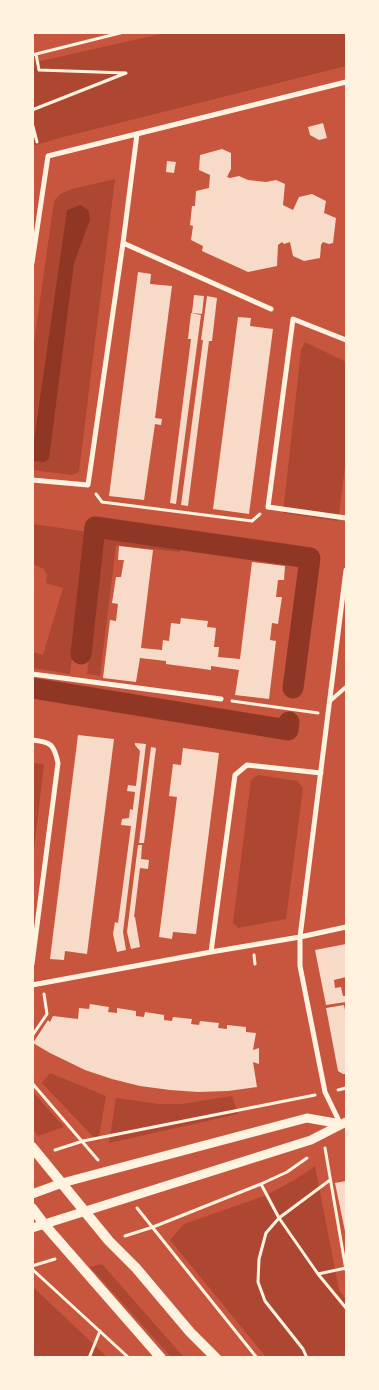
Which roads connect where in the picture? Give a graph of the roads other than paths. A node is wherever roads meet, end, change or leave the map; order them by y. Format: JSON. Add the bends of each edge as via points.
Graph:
{"nodes":[{"id":1,"x":346,"y":82,"type":"edge"},
{"id":2,"x":137,"y":134,"type":"junction"},
{"id":3,"x":35,"y":219,"type":"edge"},
{"id":4,"x":123,"y":243,"type":"junction"},
{"id":5,"x":32,"y":263,"type":"edge"},
{"id":6,"x":271,"y":309,"type":"dead end"},
{"id":7,"x":346,"y":340,"type":"edge"},
{"id":8,"x":32,"y":480,"type":"edge"},
{"id":9,"x":346,"y":518,"type":"edge"},
{"id":10,"x":346,"y":570,"type":"edge"},
{"id":11,"x":345,"y":599,"type":"edge"},
{"id":12,"x":32,"y":674,"type":"edge"},
{"id":13,"x":346,"y":687,"type":"edge"},
{"id":14,"x":221,"y":699,"type":"road end"},
{"id":15,"x":330,"y":701,"type":"junction"},
{"id":16,"x":32,"y":740,"type":"edge"},
{"id":17,"x":321,"y":773,"type":"junction"},
{"id":18,"x":346,"y":927,"type":"edge"},
{"id":19,"x":300,"y":937,"type":"junction"},
{"id":20,"x":210,"y":952,"type":"junction"},
{"id":21,"x":32,"y":964,"type":"edge"},
{"id":22,"x":32,"y":985,"type":"edge"},
{"id":23,"x":344,"y":1123,"type":"edge"},
{"id":24,"x":36,"y":1151,"type":"edge"},
{"id":25,"x":62,"y":1183,"type":"junction"},
{"id":26,"x":32,"y":1194,"type":"edge"},
{"id":27,"x":32,"y":1208,"type":"edge"},
{"id":28,"x":85,"y":1211,"type":"junction"},
{"id":29,"x":44,"y":1224,"type":"junction"},
{"id":30,"x":32,"y":1228,"type":"edge"},
{"id":31,"x":161,"y":1358,"type":"edge"},
{"id":32,"x":216,"y":1358,"type":"edge"}],
"edges":[{"from":1,"to":2,"type":"street"},
{"from":2,"to":3,"type":"street","via":[[48,156]]},
{"from":2,"to":4,"type":"street"},
{"from":3,"to":5,"type":"street"},
{"from":4,"to":6,"type":"street"},
{"from":4,"to":8,"type":"street","via":[[88,485]]},
{"from":7,"to":9,"type":"street","via":[[293,319],[268,507]]},
{"from":10,"to":11,"type":"street"},
{"from":11,"to":15,"type":"street"},
{"from":12,"to":14,"type":"street"},
{"from":13,"to":15,"type":"lane"},
{"from":15,"to":17,"type":"street"},
{"from":16,"to":21,"type":"street","via":[[46,742],[55,750],[58,763]]},
{"from":17,"to":19,"type":"street"},
{"from":17,"to":20,"type":"street","via":[[247,764],[235,775]]},
{"from":18,"to":19,"type":"street"},
{"from":19,"to":20,"type":"street"},
{"from":19,"to":23,"type":"street","via":[[300,966],[325,1092]]},
{"from":20,"to":22,"type":"street"},
{"from":23,"to":25,"type":"street","via":[[307,1118]]},
{"from":23,"to":28,"type":"street","via":[[311,1140]]},
{"from":24,"to":25,"type":"main road"},
{"from":25,"to":26,"type":"street"},
{"from":25,"to":28,"type":"main road"},
{"from":27,"to":29,"type":"main road"},
{"from":28,"to":29,"type":"street"},
{"from":28,"to":32,"type":"main road"},
{"from":29,"to":30,"type":"street"},
{"from":29,"to":31,"type":"main road"}]}
